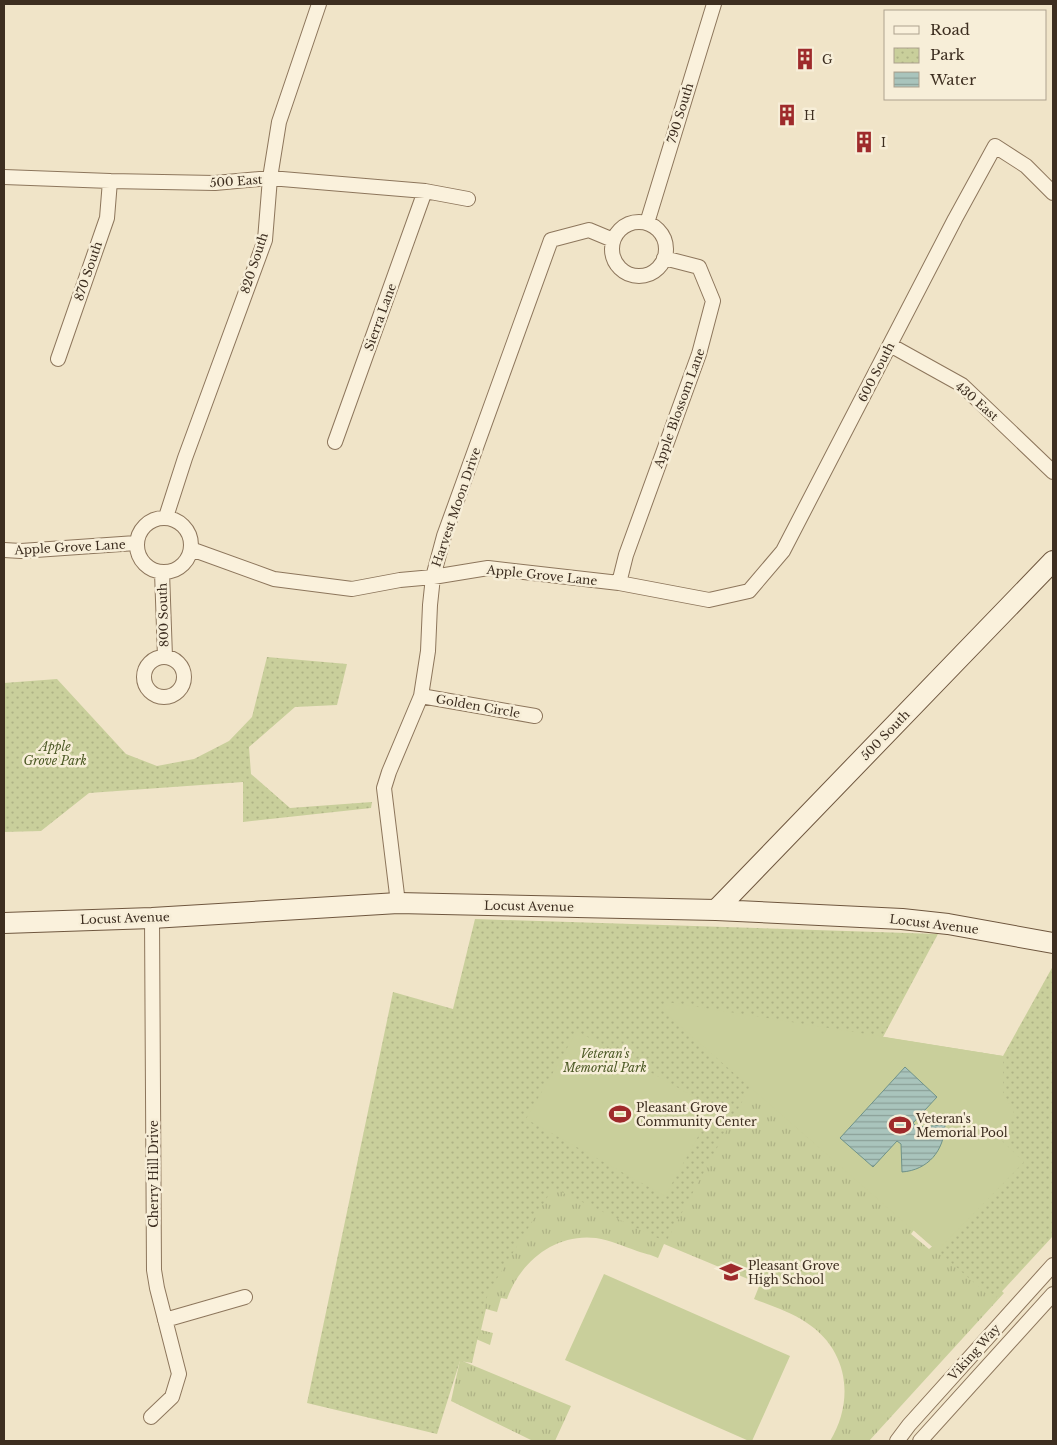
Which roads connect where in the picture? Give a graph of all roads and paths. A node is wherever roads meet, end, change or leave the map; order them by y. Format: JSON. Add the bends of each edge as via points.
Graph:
{"nodes":[{"id":1,"x":319,"y":4,"type":"edge"},
{"id":2,"x":714,"y":4,"type":"edge"},
{"id":3,"x":4,"y":176,"type":"edge"},
{"id":4,"x":270,"y":178,"type":"junction"},
{"id":5,"x":110,"y":181,"type":"junction"},
{"id":6,"x":424,"y":191,"type":"junction"},
{"id":7,"x":1053,"y":193,"type":"edge"},
{"id":8,"x":468,"y":199,"type":"dead end"},
{"id":9,"x":647,"y":223,"type":"junction"},
{"id":10,"x":613,"y":240,"type":"junction"},
{"id":11,"x":664,"y":258,"type":"junction"},
{"id":12,"x":890,"y":345,"type":"junction"},
{"id":13,"x":58,"y":360,"type":"dead end"},
{"id":14,"x":335,"y":442,"type":"dead end"},
{"id":15,"x":1053,"y":472,"type":"edge"},
{"id":16,"x":166,"y":518,"type":"junction"},
{"id":17,"x":136,"y":543,"type":"junction"},
{"id":18,"x":190,"y":549,"type":"junction"},
{"id":19,"x":4,"y":550,"type":"edge"},
{"id":20,"x":1053,"y":561,"type":"edge"},
{"id":21,"x":162,"y":572,"type":"junction"},
{"id":22,"x":433,"y":577,"type":"junction"},
{"id":23,"x":619,"y":583,"type":"junction"},
{"id":24,"x":749,"y":591,"type":"joint"},
{"id":25,"x":165,"y":657,"type":"dead end"},
{"id":26,"x":421,"y":696,"type":"junction"},
{"id":27,"x":534,"y":716,"type":"dead end"},
{"id":28,"x":398,"y":902,"type":"junction"},
{"id":29,"x":716,"y":910,"type":"junction"},
{"id":30,"x":152,"y":918,"type":"junction"},
{"id":31,"x":4,"y":923,"type":"edge"},
{"id":32,"x":1053,"y":943,"type":"edge"},
{"id":33,"x":1053,"y":1265,"type":"edge"},
{"id":34,"x":1053,"y":1294,"type":"edge"},
{"id":35,"x":245,"y":1298,"type":"dead end"},
{"id":36,"x":165,"y":1320,"type":"junction"},
{"id":37,"x":151,"y":1417,"type":"dead end"},
{"id":38,"x":902,"y":1439,"type":"edge"},
{"id":39,"x":920,"y":1441,"type":"edge"}],
"edges":[{"from":1,"to":4,"type":"street","name":"820 South","via":[[279,122]]},
{"from":2,"to":9,"type":"street","name":"790 South"},
{"from":3,"to":5,"type":"street","name":"500 East"},
{"from":4,"to":5,"type":"street","name":"500 East","via":[[215,183]]},
{"from":4,"to":6,"type":"street","name":"500 East"},
{"from":4,"to":16,"type":"street","name":"820 South","via":[[264,240]]},
{"from":5,"to":13,"type":"street","name":"870 South","via":[[107,218]]},
{"from":6,"to":8,"type":"street","name":"500 East"},
{"from":6,"to":14,"type":"street","name":"Sierra Lane"},
{"from":7,"to":12,"type":"street","name":"600 South","via":[[1026,166],[994,146]]},
{"from":9,"to":10,"type":"street","via":[[625,225]]},
{"from":9,"to":11,"type":"street","via":[[661,233],[666,250]]},
{"from":10,"to":11,"type":"street","via":[[613,257],[629,274],[646,275],[660,266]]},
{"from":10,"to":22,"type":"street","name":"Harvest Moon Drive","via":[[589,230],[551,240],[444,536]]},
{"from":11,"to":23,"type":"street","name":"Apple Blossom Lane","via":[[699,267],[713,301],[699,354],[626,555]]},
{"from":12,"to":15,"type":"street","name":"430 East","via":[[962,385]]},
{"from":12,"to":24,"type":"street","name":"600 South","via":[[783,551]]},
{"from":16,"to":17,"type":"street","name":"Apple Grove Lane","via":[[156,518],[147,523]]},
{"from":16,"to":18,"type":"street","via":[[177,521],[187,531]]},
{"from":17,"to":19,"type":"street","name":"Apple Grove Lane"},
{"from":17,"to":21,"type":"street","name":"Apple Grove Lane","via":[[144,564]]},
{"from":18,"to":21,"type":"street","via":[[181,566]]},
{"from":18,"to":22,"type":"street","name":"Apple Grove Lane","via":[[274,579],[352,590]]},
{"from":20,"to":29,"type":"street","name":"500 South"},
{"from":21,"to":25,"type":"street","name":"800 South"},
{"from":22,"to":23,"type":"street","name":"Apple Grove Lane","via":[[488,568]]},
{"from":22,"to":26,"type":"street","name":"Harvest Moon Drive"},
{"from":23,"to":24,"type":"street","name":"Apple Grove Lane","via":[[709,600]]},
{"from":26,"to":27,"type":"street","name":"Golden Circle"},
{"from":26,"to":28,"type":"street","name":"Harvest Moon Drive","via":[[384,788]]},
{"from":28,"to":29,"type":"street","name":"Locust Avenue"},
{"from":28,"to":30,"type":"street","name":"Locust Avenue"},
{"from":29,"to":32,"type":"street","name":"Locust Avenue","via":[[902,919]]},
{"from":30,"to":31,"type":"street","name":"Locust Avenue"},
{"from":30,"to":36,"type":"street","name":"Cherry Hill Drive","via":[[154,1270]]},
{"from":33,"to":38,"type":"street","name":"Viking Way","via":[[909,1425]]},
{"from":34,"to":39,"type":"street","name":"Viking Way"},
{"from":35,"to":36,"type":"street"},
{"from":36,"to":37,"type":"street","name":"Cherry Hill Drive","via":[[179,1374],[172,1397]]}]}
